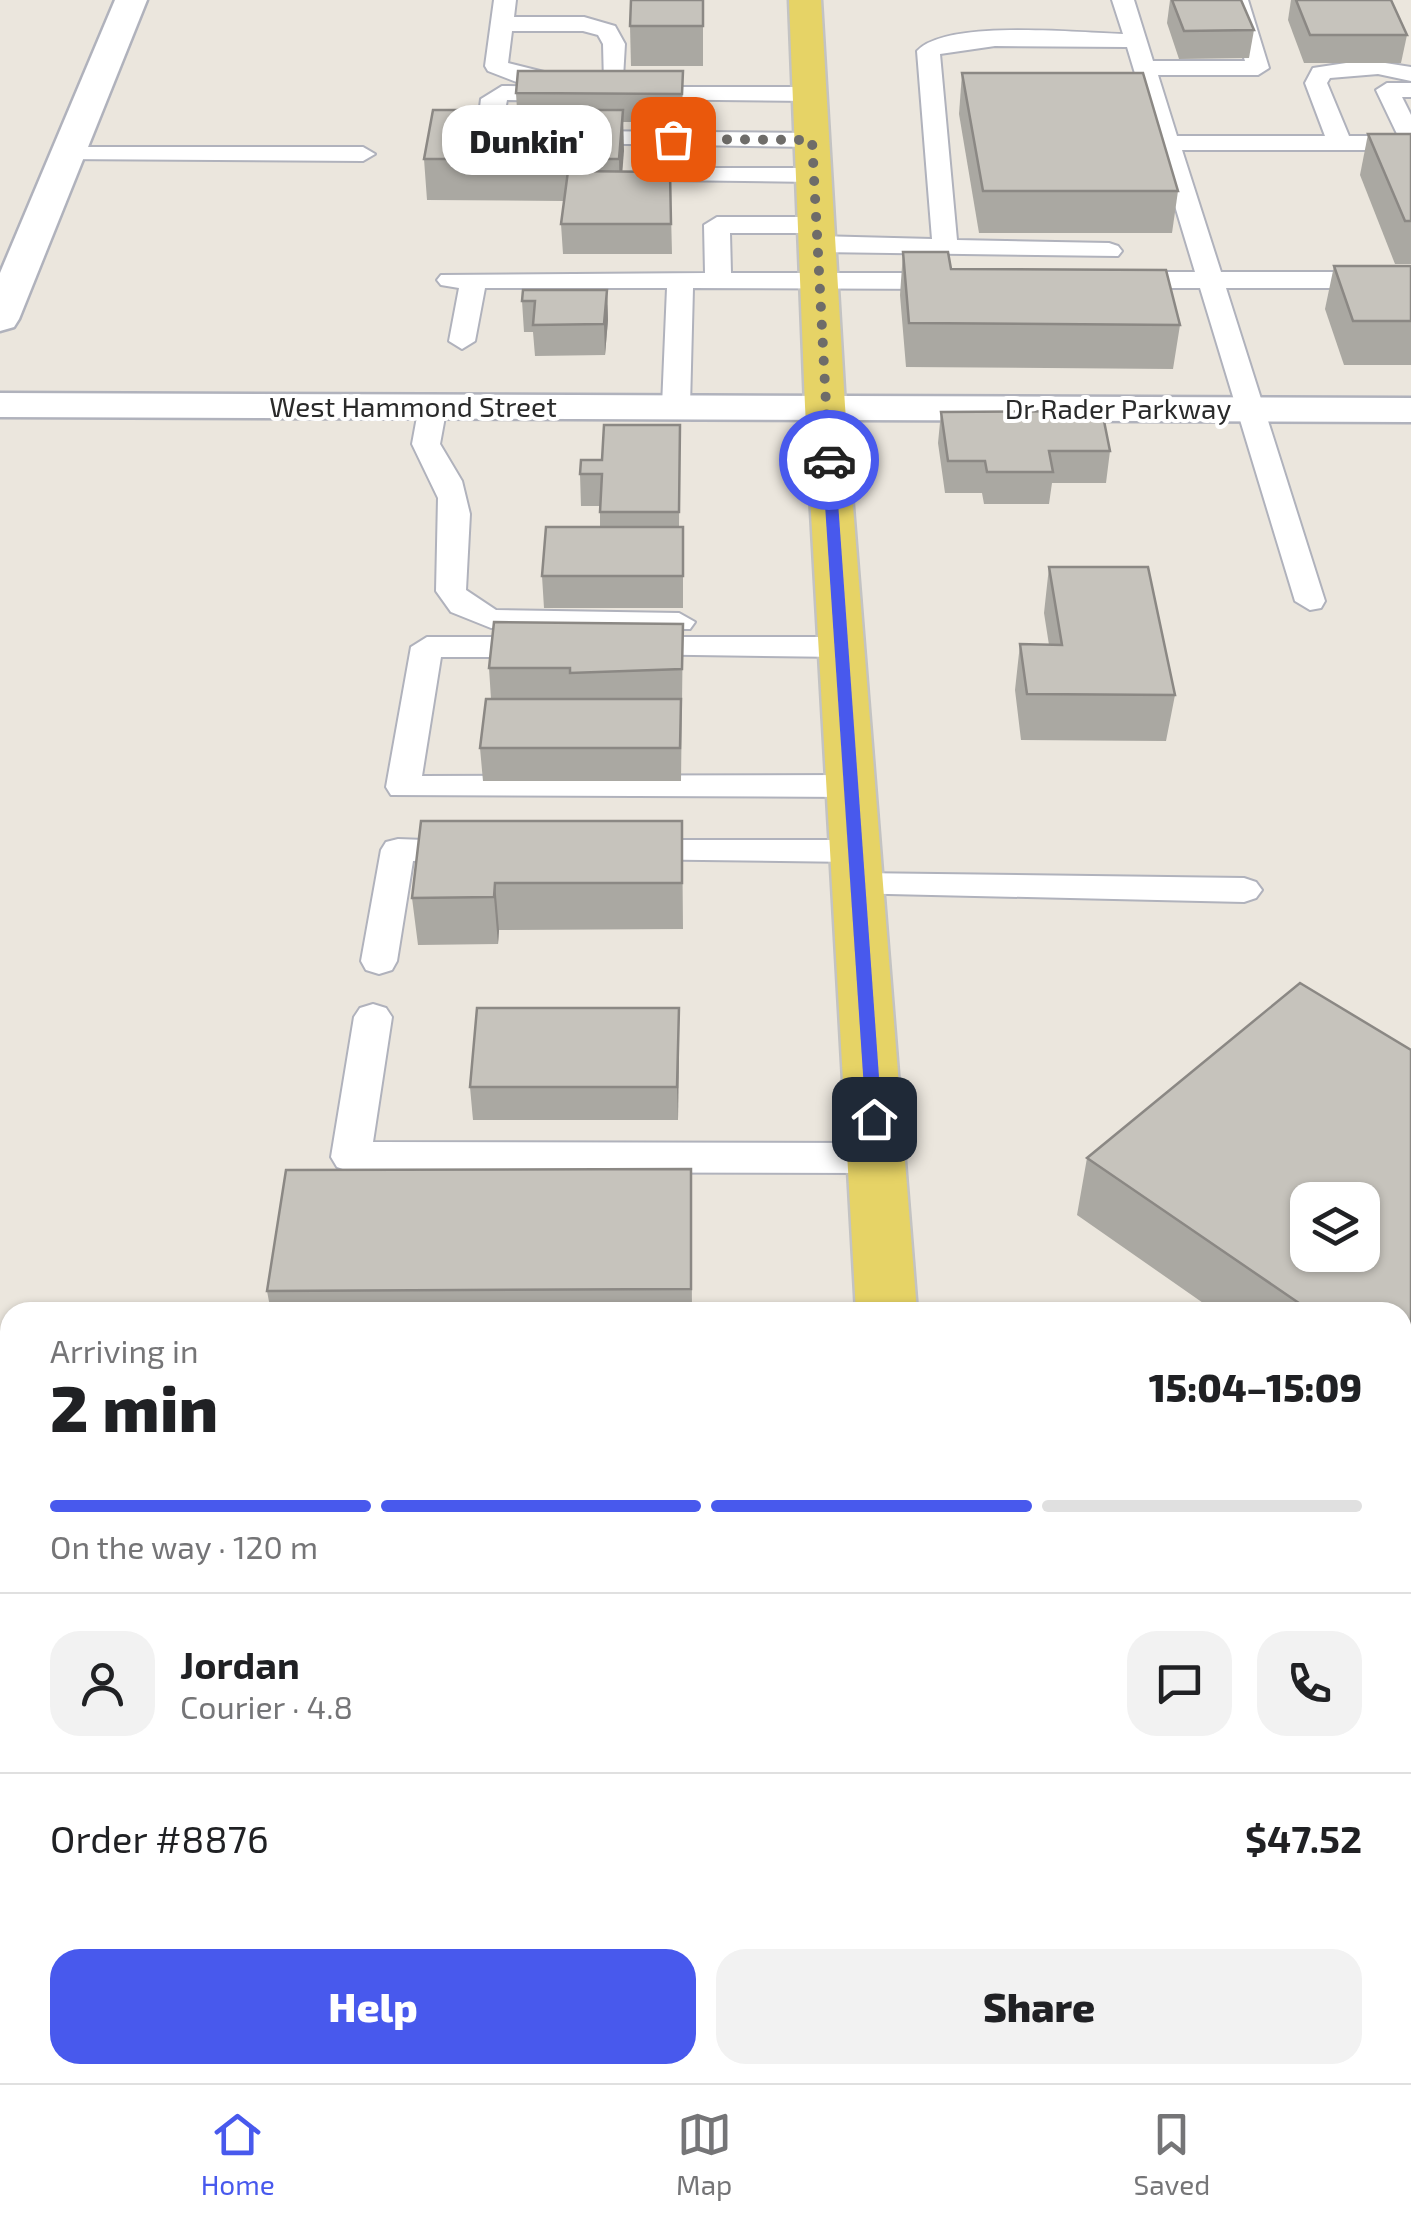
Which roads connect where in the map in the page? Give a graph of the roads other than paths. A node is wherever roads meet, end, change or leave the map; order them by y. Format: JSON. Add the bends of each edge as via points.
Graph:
{"nodes":[{"id":1,"x":130,"y":0,"type":"edge"},
{"id":2,"x":805,"y":0,"type":"edge"},
{"id":3,"x":1123,"y":0,"type":"edge"},
{"id":4,"x":1237,"y":0,"type":"edge"},
{"id":5,"x":503,"y":12,"type":"edge"},
{"id":6,"x":1136,"y":40,"type":"junction"},
{"id":7,"x":1411,"y":74,"type":"edge"},
{"id":8,"x":595,"y":78,"type":"junction"},
{"id":9,"x":1142,"y":82,"type":"junction"},
{"id":10,"x":809,"y":85,"type":"junction"},
{"id":11,"x":1411,"y":90,"type":"edge"},
{"id":12,"x":1411,"y":141,"type":"edge"},
{"id":13,"x":1168,"y":143,"type":"junction"},
{"id":14,"x":1340,"y":143,"type":"junction"},
{"id":15,"x":64,"y":154,"type":"junction"},
{"id":16,"x":363,"y":154,"type":"dead end"},
{"id":17,"x":812,"y":157,"type":"junction"},
{"id":18,"x":672,"y":176,"type":"edge"},
{"id":19,"x":945,"y":244,"type":"junction"},
{"id":20,"x":817,"y":250,"type":"junction"},
{"id":21,"x":1110,"y":250,"type":"dead end"},
{"id":22,"x":1096,"y":280,"type":"edge"},
{"id":23,"x":1210,"y":280,"type":"junction"},
{"id":24,"x":1411,"y":280,"type":"edge"},
{"id":25,"x":680,"y":281,"type":"junction"},
{"id":26,"x":718,"y":281,"type":"junction"},
{"id":27,"x":982,"y":281,"type":"edge"},
{"id":28,"x":0,"y":319,"type":"edge"},
{"id":29,"x":462,"y":341,"type":"dead end"},
{"id":30,"x":0,"y":405,"type":"edge"},
{"id":31,"x":433,"y":406,"type":"junction"},
{"id":32,"x":676,"y":406,"type":"junction"},
{"id":33,"x":825,"y":406,"type":"junction"},
{"id":34,"x":1250,"y":409,"type":"junction"},
{"id":35,"x":1411,"y":410,"type":"edge"},
{"id":36,"x":1310,"y":601,"type":"dead end"},
{"id":37,"x":841,"y":635,"type":"junction"},
{"id":38,"x":851,"y":786,"type":"junction"},
{"id":39,"x":495,"y":850,"type":"edge"},
{"id":40,"x":593,"y":851,"type":"edge"},
{"id":41,"x":856,"y":868,"type":"junction"},
{"id":42,"x":1244,"y":890,"type":"dead end"},
{"id":43,"x":379,"y":961,"type":"dead end"},
{"id":44,"x":373,"y":1017,"type":"dead end"},
{"id":45,"x":877,"y":1158,"type":"junction"},
{"id":46,"x":887,"y":1302,"type":"edge"}],
"edges":[{"from":1,"to":15,"type":"street"},
{"from":2,"to":10,"type":"main road"},
{"from":3,"to":6,"type":"lane"},
{"from":4,"to":9,"type":"lane","via":[[1258,68]]},
{"from":5,"to":8,"type":"lane","via":[[496,66],[528,79]]},
{"from":5,"to":8,"type":"lane","via":[[607,31],[614,44]]},
{"from":6,"to":9,"type":"lane"},
{"from":6,"to":19,"type":"lane","via":[[936,45],[928,51],[941,90]]},
{"from":7,"to":14,"type":"lane","via":[[1340,68],[1321,74],[1316,83]]},
{"from":8,"to":10,"type":"lane"},
{"from":9,"to":13,"type":"lane"},
{"from":10,"to":17,"type":"main road"},
{"from":10,"to":17,"type":"lane","via":[[502,93],[493,100],[489,132],[496,138]]},
{"from":11,"to":12,"type":"lane","via":[[1387,90]]},
{"from":12,"to":14,"type":"lane"},
{"from":13,"to":14,"type":"lane"},
{"from":13,"to":23,"type":"lane","via":[[1188,250]]},
{"from":15,"to":16,"type":"lane"},
{"from":15,"to":28,"type":"street"},
{"from":17,"to":18,"type":"lane"},
{"from":17,"to":20,"type":"main road"},
{"from":19,"to":20,"type":"lane"},
{"from":19,"to":21,"type":"lane"},
{"from":20,"to":26,"type":"lane"},
{"from":20,"to":26,"type":"lane","via":[[717,224]]},
{"from":20,"to":27,"type":"lane"},
{"from":20,"to":33,"type":"main road"},
{"from":22,"to":23,"type":"lane"},
{"from":23,"to":24,"type":"lane"},
{"from":23,"to":34,"type":"lane"},
{"from":25,"to":26,"type":"lane"},
{"from":25,"to":29,"type":"lane","via":[[462,280]]},
{"from":25,"to":32,"type":"lane"},
{"from":30,"to":31,"type":"street","name":"West Hammond Street"},
{"from":31,"to":32,"type":"street","name":"West Hammond Street"},
{"from":31,"to":37,"type":"lane","via":[[426,444],[456,502],[451,592],[462,605],[491,619]]},
{"from":32,"to":33,"type":"street","name":"West Hammond Street"},
{"from":33,"to":34,"type":"street","name":"Dr Rader Parkway"},
{"from":33,"to":37,"type":"main road"},
{"from":34,"to":35,"type":"street","name":"Dr Rader Parkway"},
{"from":34,"to":36,"type":"lane"},
{"from":37,"to":38,"type":"main road"},
{"from":37,"to":38,"type":"lane","via":[[427,648],[403,787]]},
{"from":38,"to":41,"type":"main road"},
{"from":39,"to":43,"type":"lane","via":[[398,850]]},
{"from":40,"to":41,"type":"lane"},
{"from":41,"to":42,"type":"lane"},
{"from":41,"to":45,"type":"main road"},
{"from":44,"to":45,"type":"lane","via":[[351,1157]]},
{"from":45,"to":46,"type":"main road"}]}
